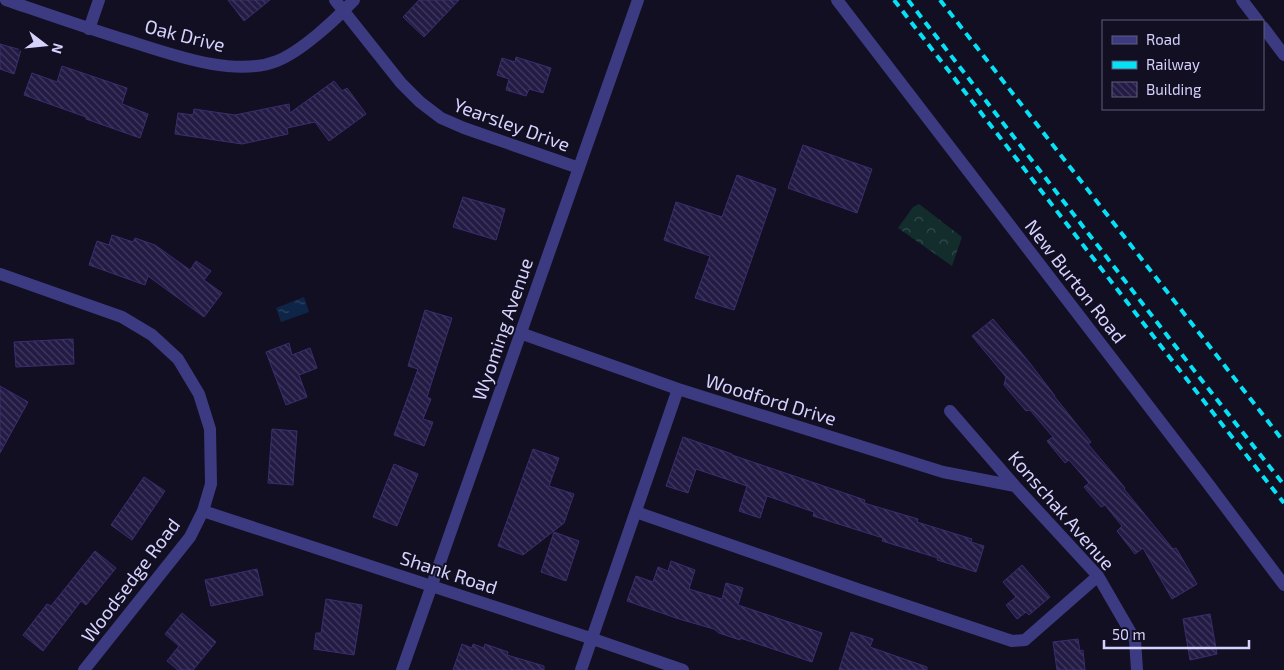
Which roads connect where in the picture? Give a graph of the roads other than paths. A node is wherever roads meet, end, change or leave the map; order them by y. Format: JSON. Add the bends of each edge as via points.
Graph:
{"nodes":[{"id":1,"x":6,"y":0,"type":"edge"},
{"id":2,"x":99,"y":0,"type":"edge"},
{"id":3,"x":335,"y":0,"type":"edge"},
{"id":4,"x":354,"y":0,"type":"edge"},
{"id":5,"x":638,"y":0,"type":"edge"},
{"id":6,"x":837,"y":0,"type":"edge"},
{"id":7,"x":1242,"y":0,"type":"edge"},
{"id":8,"x":344,"y":11,"type":"junction"},
{"id":9,"x":1257,"y":20,"type":"edge"},
{"id":10,"x":1264,"y":28,"type":"edge"},
{"id":11,"x":89,"y":29,"type":"junction"},
{"id":12,"x":1284,"y":55,"type":"edge"},
{"id":13,"x":579,"y":168,"type":"junction"},
{"id":14,"x":2,"y":279,"type":"edge"},
{"id":15,"x":520,"y":334,"type":"junction"},
{"id":16,"x":678,"y":389,"type":"junction"},
{"id":17,"x":950,"y":411,"type":"dead end"},
{"id":18,"x":1015,"y":486,"type":"junction"},
{"id":19,"x":203,"y":511,"type":"junction"},
{"id":20,"x":636,"y":512,"type":"junction"},
{"id":21,"x":1098,"y":576,"type":"junction"},
{"id":22,"x":1284,"y":585,"type":"edge"},
{"id":23,"x":431,"y":586,"type":"junction"},
{"id":24,"x":593,"y":638,"type":"junction"},
{"id":25,"x":84,"y":670,"type":"edge"},
{"id":26,"x":402,"y":670,"type":"edge"},
{"id":27,"x":581,"y":670,"type":"edge"},
{"id":28,"x":683,"y":670,"type":"edge"},
{"id":29,"x":1137,"y":670,"type":"edge"}],
"edges":[{"from":1,"to":11,"type":"street","name":"Oak Drive"},
{"from":2,"to":11,"type":"street"},
{"from":3,"to":8,"type":"street","name":"Yearsley Drive"},
{"from":4,"to":8,"type":"street","name":"Oak Drive"},
{"from":5,"to":13,"type":"street","name":"Wyoming Avenue"},
{"from":6,"to":22,"type":"street","name":"New Burton Road"},
{"from":7,"to":9,"type":"street"},
{"from":8,"to":11,"type":"street","name":"Oak Drive","via":[[303,46],[277,61],[255,66],[218,65],[180,57]]},
{"from":8,"to":13,"type":"street","name":"Yearsley Drive","via":[[401,83],[440,118]]},
{"from":10,"to":12,"type":"street"},
{"from":13,"to":15,"type":"street","name":"Wyoming Avenue"},
{"from":14,"to":19,"type":"street","name":"Woodsedge Road","via":[[122,317],[152,334],[178,358],[199,394],[210,428],[211,484]]},
{"from":15,"to":16,"type":"street","name":"Woodford Drive"},
{"from":15,"to":23,"type":"street","name":"Wyoming Avenue"},
{"from":16,"to":18,"type":"street","name":"Woodford Drive","via":[[943,472]]},
{"from":16,"to":20,"type":"street"},
{"from":17,"to":18,"type":"street","name":"Konschak Avenue"},
{"from":18,"to":21,"type":"street","name":"Konschak Avenue"},
{"from":19,"to":23,"type":"street","name":"Shank Road"},
{"from":19,"to":25,"type":"street","name":"Woodsedge Road","via":[[190,537]]},
{"from":20,"to":21,"type":"street","via":[[1012,641],[1025,640]]},
{"from":20,"to":24,"type":"street"},
{"from":21,"to":29,"type":"street","name":"Konschak Avenue","via":[[1135,640]]},
{"from":23,"to":24,"type":"street","name":"Shank Road"},
{"from":23,"to":26,"type":"street","name":"Wyoming Avenue"},
{"from":24,"to":27,"type":"street"},
{"from":24,"to":28,"type":"street","name":"Shank Road"}]}
